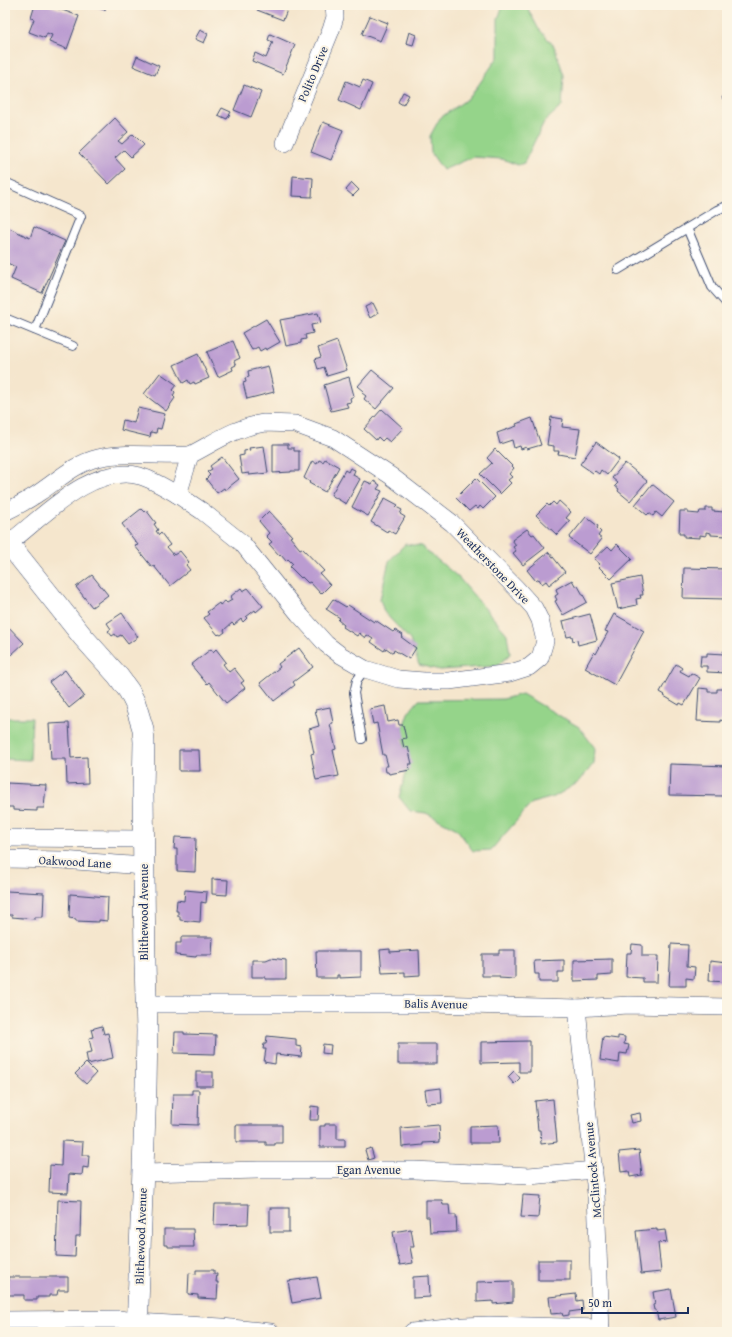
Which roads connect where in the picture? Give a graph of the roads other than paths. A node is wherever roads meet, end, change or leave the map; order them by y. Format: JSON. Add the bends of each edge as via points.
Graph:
{"nodes":[{"id":1,"x":334,"y":5,"type":"edge"},
{"id":2,"x":285,"y":143,"type":"dead end"},
{"id":3,"x":5,"y":182,"type":"edge"},
{"id":4,"x":727,"y":206,"type":"edge"},
{"id":5,"x":687,"y":228,"type":"junction"},
{"id":6,"x":618,"y":270,"type":"dead end"},
{"id":7,"x":727,"y":304,"type":"edge"},
{"id":8,"x":5,"y":318,"type":"edge"},
{"id":9,"x":35,"y":330,"type":"junction"},
{"id":10,"x":73,"y":346,"type":"dead end"},
{"id":11,"x":190,"y":455,"type":"junction"},
{"id":12,"x":178,"y":495,"type":"junction"},
{"id":13,"x":5,"y":512,"type":"edge"},
{"id":14,"x":7,"y":541,"type":"edge"},
{"id":15,"x":365,"y":668,"type":"junction"},
{"id":16,"x":362,"y":739,"type":"dead end"},
{"id":17,"x":5,"y":838,"type":"edge"},
{"id":18,"x":144,"y":839,"type":"junction"},
{"id":19,"x":5,"y":858,"type":"edge"},
{"id":20,"x":144,"y":866,"type":"junction"},
{"id":21,"x":146,"y":1004,"type":"junction"},
{"id":22,"x":727,"y":1007,"type":"edge"},
{"id":23,"x":577,"y":1008,"type":"junction"},
{"id":24,"x":594,"y":1170,"type":"junction"},
{"id":25,"x":144,"y":1173,"type":"junction"},
{"id":26,"x":5,"y":1320,"type":"edge"},
{"id":27,"x":137,"y":1327,"type":"edge"},
{"id":28,"x":601,"y":1330,"type":"edge"},
{"id":29,"x":271,"y":1332,"type":"edge"},
{"id":30,"x":412,"y":1332,"type":"edge"}],
"edges":[{"from":1,"to":2,"type":"street","name":"Polito Drive","via":[[335,17],[331,30]]},
{"from":3,"to":9,"type":"lane","via":[[81,216]]},
{"from":4,"to":5,"type":"lane"},
{"from":5,"to":6,"type":"lane"},
{"from":5,"to":7,"type":"lane","via":[[712,287]]},
{"from":8,"to":9,"type":"lane"},
{"from":9,"to":10,"type":"lane"},
{"from":11,"to":12,"type":"street"},
{"from":11,"to":13,"type":"street","name":"Weatherstone Drive","via":[[97,458],[64,474]]},
{"from":11,"to":15,"type":"street","name":"Weatherstone Drive","via":[[229,433],[264,423],[295,424],[333,438],[391,476],[452,523],[534,608],[545,641],[540,658],[535,662],[522,670],[503,674],[449,681],[424,681],[398,679]]},
{"from":12,"to":14,"type":"street","name":"Weatherstone Drive","via":[[140,476],[126,474],[92,481],[62,499]]},
{"from":12,"to":15,"type":"street","name":"Weatherstone Drive","via":[[242,543],[326,644]]},
{"from":14,"to":18,"type":"street","name":"Blithewood Avenue","via":[[83,637],[118,676],[135,703],[144,742]]},
{"from":15,"to":16,"type":"lane","via":[[357,680],[354,693]]},
{"from":17,"to":18,"type":"street","name":"Oakwood Lane"},
{"from":18,"to":20,"type":"street","name":"Blithewood Avenue"},
{"from":19,"to":20,"type":"street","name":"Oakwood Lane"},
{"from":20,"to":21,"type":"street","name":"Blithewood Avenue"},
{"from":21,"to":23,"type":"street","name":"Balis Avenue","via":[[431,1004]]},
{"from":21,"to":25,"type":"street","name":"Blithewood Avenue"},
{"from":22,"to":23,"type":"street","name":"Balis Avenue","via":[[629,1005]]},
{"from":23,"to":24,"type":"street","name":"McClintock Avenue"},
{"from":24,"to":25,"type":"street","name":"Egan Avenue","via":[[529,1176],[415,1170]]},
{"from":24,"to":28,"type":"street","name":"McClintock Avenue"},
{"from":25,"to":27,"type":"street","name":"Blithewood Avenue"},
{"from":26,"to":27,"type":"street","via":[[119,1319]]},
{"from":27,"to":29,"type":"street","via":[[222,1326]]},
{"from":28,"to":30,"type":"street","via":[[489,1325]]}]}
